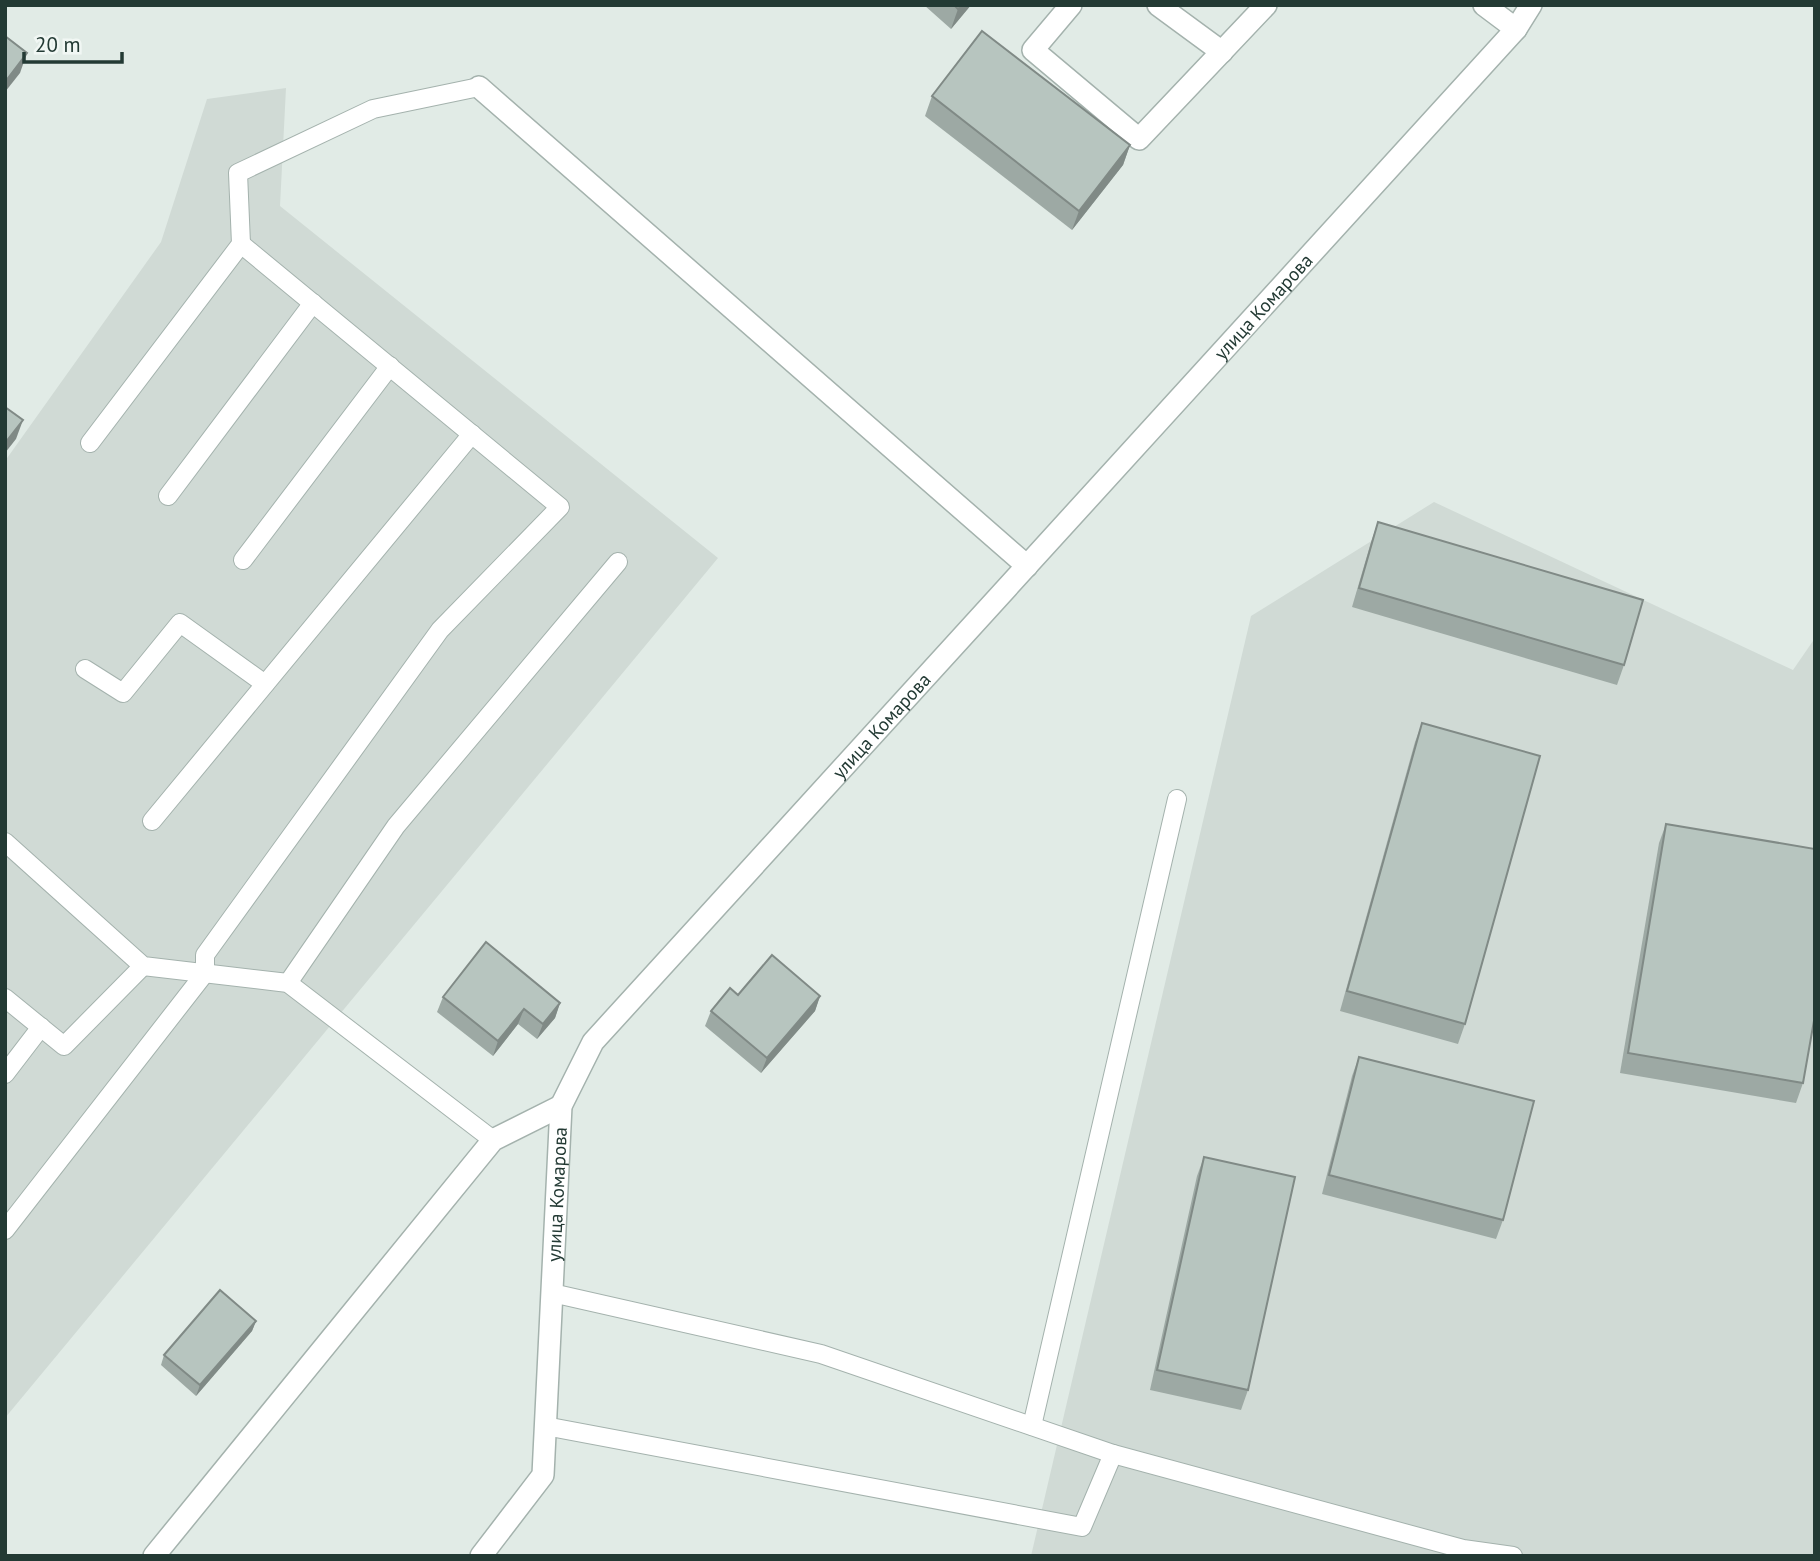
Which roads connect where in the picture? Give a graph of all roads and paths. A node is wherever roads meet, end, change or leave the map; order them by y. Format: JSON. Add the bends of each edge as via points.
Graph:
{"nodes":[{"id":1,"x":1071,"y":5,"type":"edge"},
{"id":2,"x":1158,"y":5,"type":"edge"},
{"id":3,"x":1266,"y":5,"type":"edge"},
{"id":4,"x":1484,"y":5,"type":"edge"},
{"id":5,"x":1531,"y":5,"type":"edge"},
{"id":6,"x":1516,"y":30,"type":"junction"},
{"id":7,"x":1222,"y":52,"type":"junction"},
{"id":8,"x":479,"y":87,"type":"joint"},
{"id":9,"x":241,"y":244,"type":"junction"},
{"id":10,"x":313,"y":303,"type":"junction"},
{"id":11,"x":390,"y":366,"type":"junction"},
{"id":12,"x":472,"y":434,"type":"junction"},
{"id":13,"x":90,"y":443,"type":"dead end"},
{"id":14,"x":168,"y":496,"type":"dead end"},
{"id":15,"x":243,"y":560,"type":"dead end"},
{"id":16,"x":618,"y":562,"type":"dead end"},
{"id":17,"x":1027,"y":566,"type":"junction"},
{"id":18,"x":85,"y":669,"type":"dead end"},
{"id":19,"x":265,"y":684,"type":"junction"},
{"id":20,"x":1177,"y":799,"type":"dead end"},
{"id":21,"x":152,"y":821,"type":"dead end"},
{"id":22,"x":5,"y":842,"type":"edge"},
{"id":23,"x":144,"y":966,"type":"junction"},
{"id":24,"x":205,"y":973,"type":"junction"},
{"id":25,"x":288,"y":983,"type":"junction"},
{"id":26,"x":5,"y":998,"type":"edge"},
{"id":27,"x":41,"y":1027,"type":"junction"},
{"id":28,"x":5,"y":1074,"type":"edge"},
{"id":29,"x":561,"y":1106,"type":"junction"},
{"id":30,"x":493,"y":1140,"type":"junction"},
{"id":31,"x":5,"y":1230,"type":"edge"},
{"id":32,"x":552,"y":1293,"type":"junction"},
{"id":33,"x":545,"y":1426,"type":"junction"},
{"id":34,"x":1032,"y":1426,"type":"junction"},
{"id":35,"x":1113,"y":1454,"type":"junction"},
{"id":36,"x":154,"y":1556,"type":"edge"},
{"id":37,"x":481,"y":1556,"type":"edge"},
{"id":38,"x":1513,"y":1556,"type":"edge"}],
"edges":[{"from":1,"to":7,"type":"street","via":[[1033,50],[1139,139]]},
{"from":2,"to":7,"type":"street"},
{"from":3,"to":7,"type":"street"},
{"from":4,"to":6,"type":"street"},
{"from":5,"to":6,"type":"street","name":"улица Комарова"},
{"from":6,"to":17,"type":"street","name":"улица Комарова"},
{"from":8,"to":9,"type":"lane","via":[[373,108],[239,173]]},
{"from":8,"to":17,"type":"street"},
{"from":9,"to":10,"type":"lane"},
{"from":9,"to":13,"type":"lane"},
{"from":10,"to":11,"type":"lane"},
{"from":10,"to":14,"type":"lane"},
{"from":11,"to":12,"type":"lane"},
{"from":11,"to":15,"type":"lane"},
{"from":12,"to":19,"type":"lane"},
{"from":12,"to":24,"type":"lane","via":[[560,507],[440,630],[205,956]]},
{"from":16,"to":25,"type":"lane","via":[[396,826]]},
{"from":17,"to":29,"type":"street","name":"улица Комарова","via":[[593,1042]]},
{"from":18,"to":19,"type":"lane","via":[[123,692],[180,623]]},
{"from":19,"to":21,"type":"lane"},
{"from":20,"to":34,"type":"lane"},
{"from":22,"to":23,"type":"lane"},
{"from":23,"to":24,"type":"lane"},
{"from":23,"to":27,"type":"lane","via":[[64,1046]]},
{"from":24,"to":25,"type":"lane"},
{"from":24,"to":31,"type":"lane"},
{"from":25,"to":30,"type":"lane"},
{"from":26,"to":27,"type":"lane"},
{"from":27,"to":28,"type":"lane"},
{"from":29,"to":30,"type":"street"},
{"from":29,"to":32,"type":"street","name":"улица Комарова"},
{"from":30,"to":36,"type":"street"},
{"from":32,"to":33,"type":"street","name":"улица Комарова"},
{"from":32,"to":34,"type":"lane","via":[[821,1354]]},
{"from":33,"to":35,"type":"lane","via":[[1082,1527]]},
{"from":33,"to":37,"type":"street","name":"улица Комарова","via":[[543,1475]]},
{"from":34,"to":35,"type":"lane"},
{"from":35,"to":38,"type":"lane","via":[[1463,1549]]}]}
